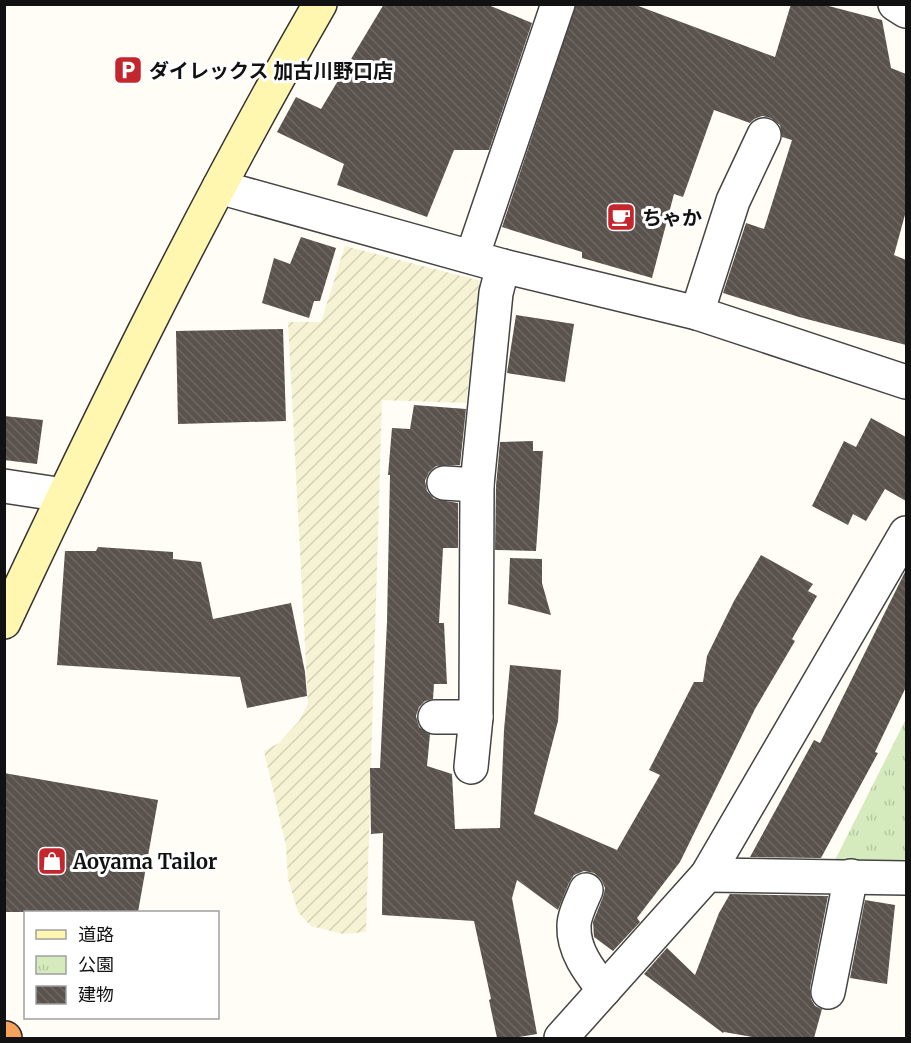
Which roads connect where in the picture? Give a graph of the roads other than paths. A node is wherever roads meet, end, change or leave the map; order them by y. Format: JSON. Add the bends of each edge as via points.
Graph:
{"nodes":[{"id":1,"x":320,"y":4,"type":"edge"},
{"id":2,"x":558,"y":4,"type":"edge"},
{"id":3,"x":895,"y":4,"type":"edge"},
{"id":4,"x":906,"y":11,"type":"edge"},
{"id":5,"x":764,"y":135,"type":"dead end"},
{"id":6,"x":219,"y":187,"type":"junction"},
{"id":7,"x":471,"y":257,"type":"junction"},
{"id":8,"x":503,"y":266,"type":"junction"},
{"id":9,"x":697,"y":313,"type":"junction"},
{"id":10,"x":906,"y":382,"type":"edge"},
{"id":11,"x":444,"y":483,"type":"dead end"},
{"id":12,"x":477,"y":484,"type":"junction"},
{"id":13,"x":4,"y":486,"type":"edge"},
{"id":14,"x":64,"y":495,"type":"junction"},
{"id":15,"x":906,"y":533,"type":"edge"},
{"id":16,"x":4,"y":622,"type":"edge"},
{"id":17,"x":435,"y":717,"type":"dead end"},
{"id":18,"x":476,"y":717,"type":"junction"},
{"id":19,"x":471,"y":767,"type":"dead end"},
{"id":20,"x":707,"y":875,"type":"junction"},
{"id":21,"x":851,"y":876,"type":"junction"},
{"id":22,"x":906,"y":878,"type":"edge"},
{"id":23,"x":586,"y":890,"type":"dead end"},
{"id":24,"x":604,"y":990,"type":"junction"},
{"id":25,"x":828,"y":992,"type":"dead end"},
{"id":26,"x":561,"y":1038,"type":"edge"}],
"edges":[{"from":1,"to":6,"type":"street"},
{"from":2,"to":7,"type":"street"},
{"from":3,"to":4,"type":"street"},
{"from":5,"to":9,"type":"street","via":[[733,201]]},
{"from":6,"to":7,"type":"street"},
{"from":6,"to":14,"type":"street"},
{"from":7,"to":8,"type":"street"},
{"from":8,"to":9,"type":"street"},
{"from":8,"to":12,"type":"street","via":[[496,293]]},
{"from":9,"to":10,"type":"street"},
{"from":11,"to":12,"type":"street"},
{"from":12,"to":18,"type":"street"},
{"from":13,"to":14,"type":"street"},
{"from":14,"to":16,"type":"street"},
{"from":15,"to":20,"type":"street"},
{"from":17,"to":18,"type":"street"},
{"from":18,"to":19,"type":"street"},
{"from":20,"to":21,"type":"street"},
{"from":20,"to":24,"type":"street"},
{"from":21,"to":22,"type":"street"},
{"from":21,"to":25,"type":"street"},
{"from":23,"to":24,"type":"street","via":[[574,925],[587,968]]},
{"from":24,"to":26,"type":"street"}]}
